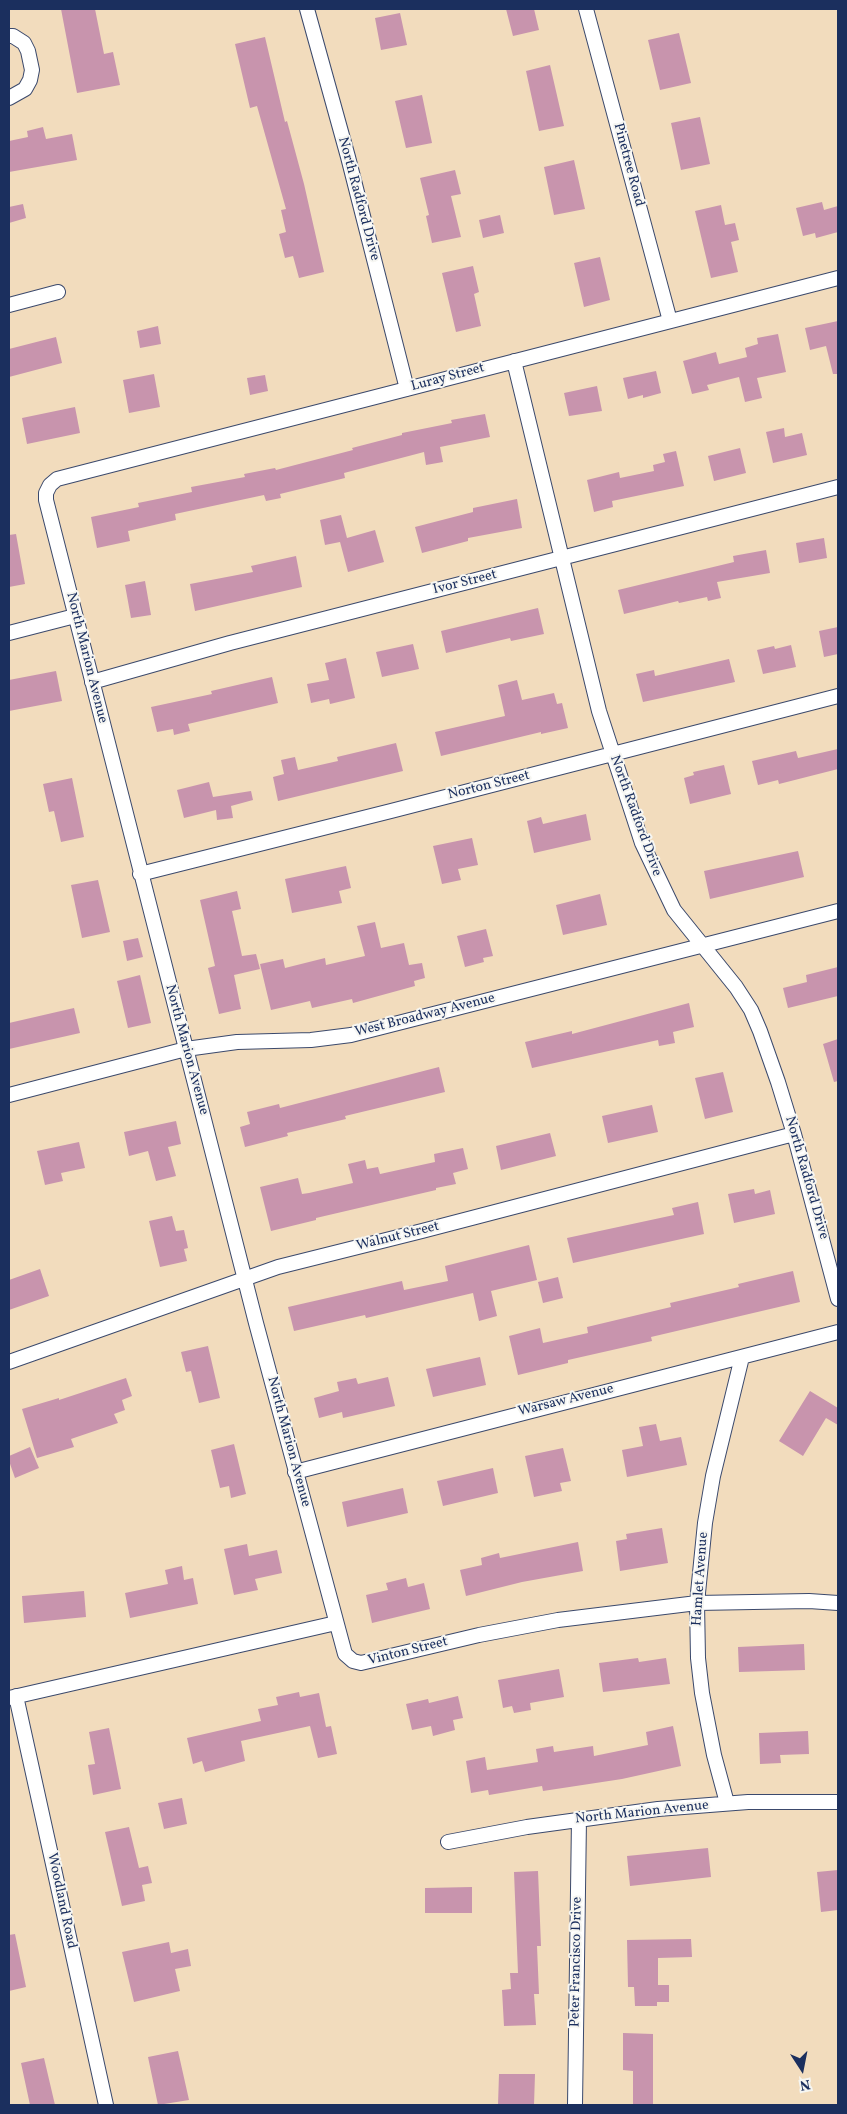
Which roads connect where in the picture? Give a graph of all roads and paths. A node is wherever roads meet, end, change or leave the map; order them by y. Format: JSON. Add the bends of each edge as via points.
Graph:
{"nodes":[{"id":1,"x":307,"y":9,"type":"edge"},
{"id":2,"x":586,"y":9,"type":"edge"},
{"id":3,"x":9,"y":36,"type":"edge"},
{"id":4,"x":9,"y":98,"type":"edge"},
{"id":5,"x":838,"y":278,"type":"edge"},
{"id":6,"x":58,"y":292,"type":"dead end"},
{"id":7,"x":9,"y":305,"type":"edge"},
{"id":8,"x":670,"y":321,"type":"junction"},
{"id":9,"x":514,"y":361,"type":"junction"},
{"id":10,"x":407,"y":389,"type":"junction"},
{"id":11,"x":57,"y":480,"type":"joint"},
{"id":12,"x":838,"y":487,"type":"edge"},
{"id":13,"x":562,"y":558,"type":"junction"},
{"id":14,"x":75,"y":616,"type":"junction"},
{"id":15,"x":9,"y":633,"type":"edge"},
{"id":16,"x":92,"y":682,"type":"junction"},
{"id":17,"x":838,"y":696,"type":"edge"},
{"id":18,"x":612,"y":754,"type":"junction"},
{"id":19,"x":140,"y":874,"type":"junction"},
{"id":20,"x":838,"y":911,"type":"edge"},
{"id":21,"x":703,"y":946,"type":"junction"},
{"id":22,"x":186,"y":1049,"type":"junction"},
{"id":23,"x":9,"y":1095,"type":"edge"},
{"id":24,"x":794,"y":1134,"type":"junction"},
{"id":25,"x":244,"y":1277,"type":"junction"},
{"id":26,"x":838,"y":1299,"type":"edge"},
{"id":27,"x":838,"y":1332,"type":"edge"},
{"id":28,"x":742,"y":1357,"type":"junction"},
{"id":29,"x":9,"y":1362,"type":"edge"},
{"id":30,"x":295,"y":1472,"type":"junction"},
{"id":31,"x":697,"y":1603,"type":"junction"},
{"id":32,"x":838,"y":1603,"type":"edge"},
{"id":33,"x":336,"y":1623,"type":"junction"},
{"id":34,"x":12,"y":1697,"type":"edge"},
{"id":35,"x":838,"y":1802,"type":"edge"},
{"id":36,"x":727,"y":1803,"type":"junction"},
{"id":37,"x":579,"y":1819,"type":"junction"},
{"id":38,"x":448,"y":1842,"type":"dead end"},
{"id":39,"x":106,"y":2105,"type":"edge"},
{"id":40,"x":575,"y":2105,"type":"edge"}],
"edges":[{"from":1,"to":10,"type":"street","name":"North Radford Drive"},
{"from":2,"to":8,"type":"street","name":"Pinetree Road"},
{"from":3,"to":4,"type":"street","via":[[24,43],[32,70],[25,88]]},
{"from":5,"to":8,"type":"street","name":"Luray Street"},
{"from":6,"to":7,"type":"street"},
{"from":8,"to":9,"type":"street","name":"Luray Street"},
{"from":9,"to":10,"type":"street","name":"Luray Street"},
{"from":9,"to":13,"type":"street","name":"North Radford Drive"},
{"from":10,"to":11,"type":"street","name":"Luray Street"},
{"from":11,"to":14,"type":"street","name":"North Marion Avenue","via":[[50,485],[46,500]]},
{"from":12,"to":13,"type":"street","name":"Ivor Street"},
{"from":13,"to":16,"type":"street","name":"Ivor Street","via":[[230,643]]},
{"from":13,"to":18,"type":"street","name":"North Radford Drive"},
{"from":14,"to":15,"type":"street"},
{"from":14,"to":16,"type":"street","name":"North Marion Avenue"},
{"from":16,"to":19,"type":"street","name":"North Marion Avenue"},
{"from":17,"to":18,"type":"street","name":"Norton Street"},
{"from":18,"to":19,"type":"street","name":"Norton Street"},
{"from":18,"to":21,"type":"street","name":"North Radford Drive","via":[[642,843],[661,885],[674,910]]},
{"from":19,"to":22,"type":"street","name":"North Marion Avenue"},
{"from":20,"to":21,"type":"street","name":"West Broadway Avenue"},
{"from":21,"to":22,"type":"street","name":"West Broadway Avenue","via":[[351,1035],[311,1040],[238,1042]]},
{"from":21,"to":24,"type":"street","name":"North Radford Drive","via":[[751,1010]]},
{"from":22,"to":23,"type":"street","name":"West Broadway Avenue"},
{"from":22,"to":25,"type":"street","name":"North Marion Avenue"},
{"from":24,"to":25,"type":"street","name":"Walnut Street"},
{"from":24,"to":26,"type":"street","name":"North Radford Drive"},
{"from":25,"to":29,"type":"street","name":"Walnut Street"},
{"from":25,"to":30,"type":"street","name":"North Marion Avenue"},
{"from":27,"to":28,"type":"street","name":"Warsaw Avenue"},
{"from":28,"to":30,"type":"street","name":"Warsaw Avenue"},
{"from":28,"to":31,"type":"street","name":"Hamlet Avenue","via":[[711,1485]]},
{"from":30,"to":33,"type":"street","name":"North Marion Avenue"},
{"from":31,"to":32,"type":"street","name":"Vinton Street"},
{"from":31,"to":33,"type":"street","name":"Vinton Street","via":[[558,1620],[361,1663],[352,1661],[345,1654]]},
{"from":31,"to":36,"type":"street","name":"Hamlet Avenue","via":[[702,1693]]},
{"from":33,"to":34,"type":"street"},
{"from":34,"to":39,"type":"street","name":"Woodland Road"},
{"from":35,"to":36,"type":"street","name":"North Marion Avenue"},
{"from":36,"to":37,"type":"street","name":"North Marion Avenue"},
{"from":37,"to":38,"type":"street","name":"North Marion Avenue"},
{"from":37,"to":40,"type":"street","name":"Peter Francisco Drive"}]}
